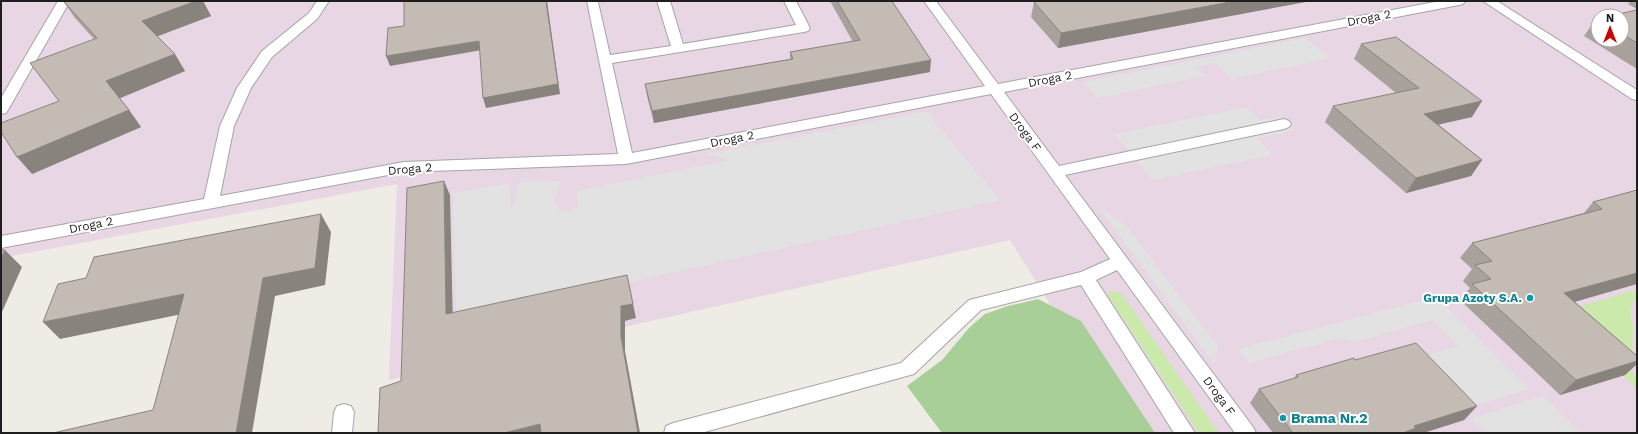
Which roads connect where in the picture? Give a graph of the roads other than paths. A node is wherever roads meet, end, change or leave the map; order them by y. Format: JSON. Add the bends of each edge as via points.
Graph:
{"nodes":[{"id":1,"x":64,"y":1,"type":"edge"},
{"id":2,"x":323,"y":1,"type":"edge"},
{"id":3,"x":664,"y":1,"type":"edge"},
{"id":4,"x":790,"y":1,"type":"edge"},
{"id":5,"x":930,"y":1,"type":"edge"},
{"id":6,"x":1459,"y":1,"type":"edge"},
{"id":7,"x":1489,"y":1,"type":"edge"},
{"id":8,"x":592,"y":2,"type":"dead end"},
{"id":9,"x":678,"y":48,"type":"junction"},
{"id":10,"x":605,"y":60,"type":"junction"},
{"id":11,"x":994,"y":89,"type":"junction"},
{"id":12,"x":1637,"y":96,"type":"edge"},
{"id":13,"x":1,"y":110,"type":"edge"},
{"id":14,"x":1284,"y":124,"type":"dead end"},
{"id":15,"x":626,"y":159,"type":"junction"},
{"id":16,"x":1054,"y":172,"type":"junction"},
{"id":17,"x":211,"y":203,"type":"junction"},
{"id":18,"x":1,"y":242,"type":"edge"},
{"id":19,"x":1120,"y":262,"type":"junction"},
{"id":20,"x":1086,"y":277,"type":"junction"},
{"id":21,"x":344,"y":412,"type":"dead end"},
{"id":22,"x":673,"y":432,"type":"edge"},
{"id":23,"x":342,"y":433,"type":"edge"},
{"id":24,"x":1185,"y":433,"type":"edge"},
{"id":25,"x":1246,"y":433,"type":"edge"}],
"edges":[{"from":1,"to":13,"type":"lane"},
{"from":2,"to":17,"type":"lane","via":[[313,16],[267,54],[244,88],[227,126]]},
{"from":3,"to":9,"type":"lane"},
{"from":4,"to":9,"type":"lane","via":[[804,28]]},
{"from":5,"to":11,"type":"lane","name":"Droga F"},
{"from":6,"to":11,"type":"lane","name":"Droga 2"},
{"from":7,"to":12,"type":"lane"},
{"from":8,"to":10,"type":"lane"},
{"from":9,"to":10,"type":"lane"},
{"from":10,"to":15,"type":"lane"},
{"from":11,"to":15,"type":"lane","name":"Droga 2"},
{"from":11,"to":16,"type":"lane","name":"Droga F"},
{"from":14,"to":16,"type":"lane"},
{"from":15,"to":17,"type":"lane","name":"Droga 2","via":[[404,167]]},
{"from":16,"to":19,"type":"lane","name":"Droga F"},
{"from":17,"to":18,"type":"lane","name":"Droga 2"},
{"from":19,"to":20,"type":"lane"},
{"from":19,"to":25,"type":"lane","name":"Droga F"},
{"from":20,"to":22,"type":"lane","via":[[975,305],[907,369]]},
{"from":20,"to":24,"type":"lane"},
{"from":21,"to":23,"type":"lane"}]}
